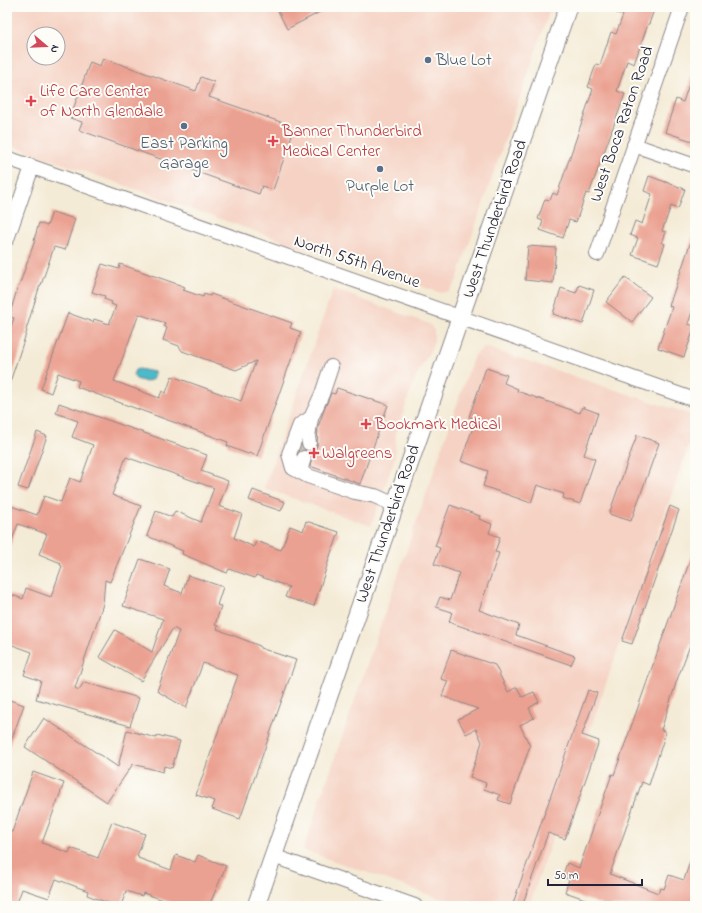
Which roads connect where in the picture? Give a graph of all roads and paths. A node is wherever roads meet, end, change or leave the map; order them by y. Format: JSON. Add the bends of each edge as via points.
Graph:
{"nodes":[{"id":1,"x":568,"y":7,"type":"edge"},
{"id":2,"x":682,"y":7,"type":"edge"},
{"id":3,"x":634,"y":145,"type":"junction"},
{"id":4,"x":7,"y":158,"type":"edge"},
{"id":5,"x":695,"y":166,"type":"edge"},
{"id":6,"x":32,"y":167,"type":"junction"},
{"id":7,"x":7,"y":239,"type":"edge"},
{"id":8,"x":597,"y":254,"type":"dead end"},
{"id":9,"x":460,"y":318,"type":"junction"},
{"id":10,"x":331,"y":367,"type":"dead end"},
{"id":11,"x":695,"y":400,"type":"edge"},
{"id":12,"x":311,"y":418,"type":"junction"},
{"id":13,"x":307,"y":441,"type":"tunnel mouth"},
{"id":14,"x":395,"y":505,"type":"junction"},
{"id":15,"x":273,"y":856,"type":"junction"},
{"id":16,"x":256,"y":906,"type":"edge"},
{"id":17,"x":415,"y":906,"type":"edge"}],
"edges":[{"from":1,"to":9,"type":"main road","name":"West Thunderbird Road"},
{"from":2,"to":3,"type":"street","name":"West Boca Raton Road"},
{"from":3,"to":5,"type":"street"},
{"from":3,"to":8,"type":"street","name":"West Boca Raton Road"},
{"from":4,"to":6,"type":"street","name":"North 55th Avenue"},
{"from":6,"to":7,"type":"street"},
{"from":6,"to":9,"type":"street","name":"North 55th Avenue"},
{"from":9,"to":11,"type":"street","name":"North 55th Avenue"},
{"from":9,"to":14,"type":"main road","name":"West Thunderbird Road"},
{"from":10,"to":12,"type":"street"},
{"from":12,"to":13,"type":"street"},
{"from":12,"to":14,"type":"street","via":[[300,424],[289,454],[293,468],[301,462],[308,476],[375,496]]},
{"from":14,"to":15,"type":"main road","name":"West Thunderbird Road"},
{"from":15,"to":16,"type":"main road","name":"West Thunderbird Road"},
{"from":15,"to":17,"type":"street"}]}
